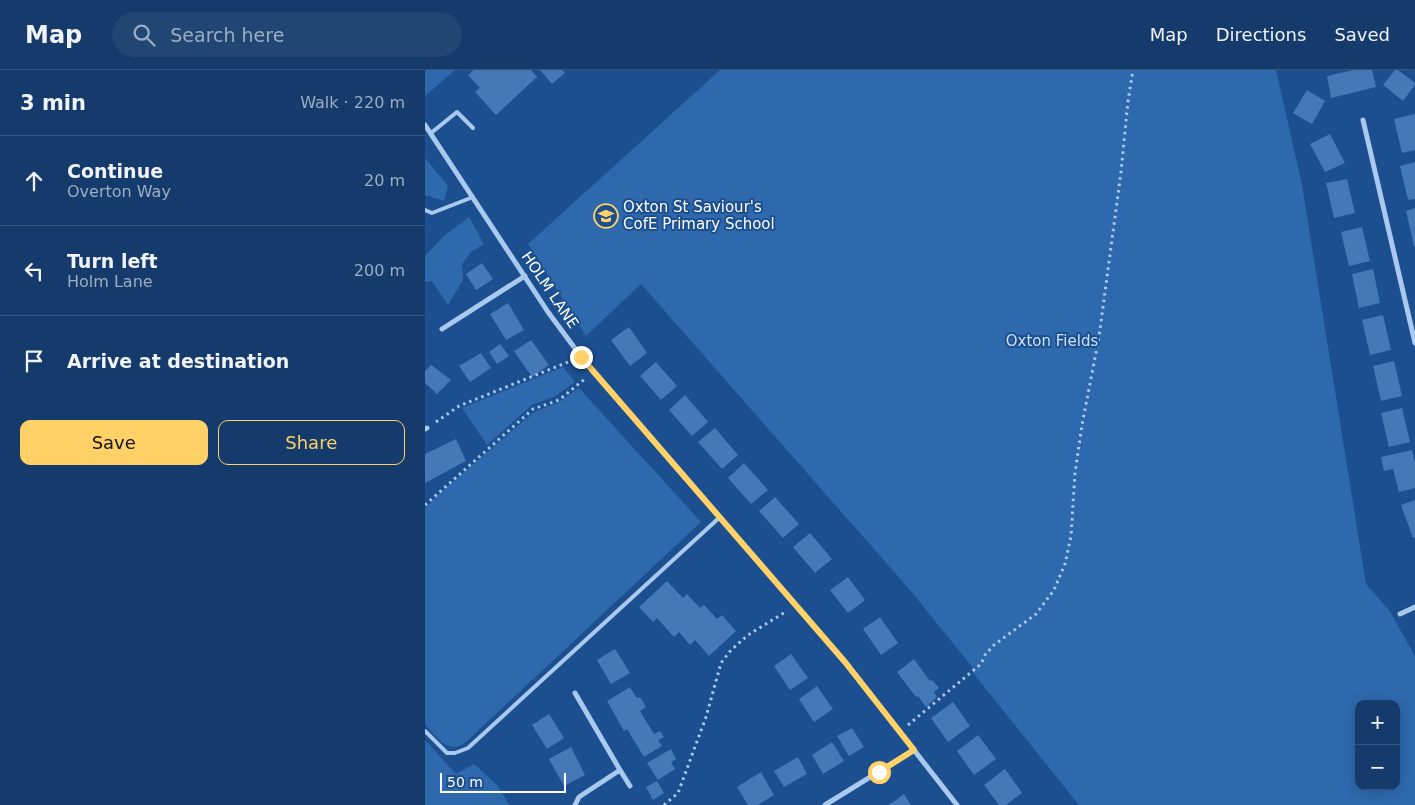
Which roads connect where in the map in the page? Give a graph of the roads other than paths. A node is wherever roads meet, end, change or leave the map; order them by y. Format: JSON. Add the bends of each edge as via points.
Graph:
{"nodes":[{"id":1,"x":1363,"y":120,"type":"dead end"},
{"id":2,"x":425,"y":124,"type":"edge"},
{"id":3,"x":473,"y":128,"type":"dead end"},
{"id":4,"x":431,"y":133,"type":"junction"},
{"id":5,"x":473,"y":197,"type":"junction"},
{"id":6,"x":425,"y":210,"type":"edge"},
{"id":7,"x":525,"y":276,"type":"junction"},
{"id":8,"x":442,"y":329,"type":"dead end"},
{"id":9,"x":1415,"y":344,"type":"edge"},
{"id":10,"x":720,"y":518,"type":"junction"},
{"id":11,"x":1415,"y":607,"type":"edge"},
{"id":12,"x":1400,"y":614,"type":"dead end"},
{"id":13,"x":575,"y":693,"type":"dead end"},
{"id":14,"x":425,"y":731,"type":"edge"},
{"id":15,"x":914,"y":750,"type":"junction"},
{"id":16,"x":620,"y":770,"type":"junction"},
{"id":17,"x":630,"y":786,"type":"dead end"},
{"id":18,"x":575,"y":805,"type":"edge"},
{"id":19,"x":825,"y":805,"type":"edge"},
{"id":20,"x":957,"y":805,"type":"edge"}],
"edges":[{"from":1,"to":9,"type":"street"},
{"from":2,"to":4,"type":"street","name":"HOLM LANE"},
{"from":3,"to":4,"type":"lane","via":[[457,112]]},
{"from":4,"to":5,"type":"street","name":"HOLM LANE"},
{"from":5,"to":6,"type":"lane","via":[[432,213]]},
{"from":5,"to":7,"type":"street","name":"HOLM LANE"},
{"from":7,"to":8,"type":"street"},
{"from":7,"to":10,"type":"street","name":"HOLM LANE","via":[[581,357]]},
{"from":10,"to":14,"type":"lane","via":[[468,748],[447,752]]},
{"from":10,"to":15,"type":"street","name":"HOLM LANE","via":[[845,662]]},
{"from":11,"to":12,"type":"street"},
{"from":13,"to":16,"type":"street"},
{"from":15,"to":19,"type":"street"},
{"from":15,"to":20,"type":"street","name":"HOLM LANE"},
{"from":16,"to":17,"type":"street"},
{"from":16,"to":18,"type":"street","via":[[579,797]]}]}
